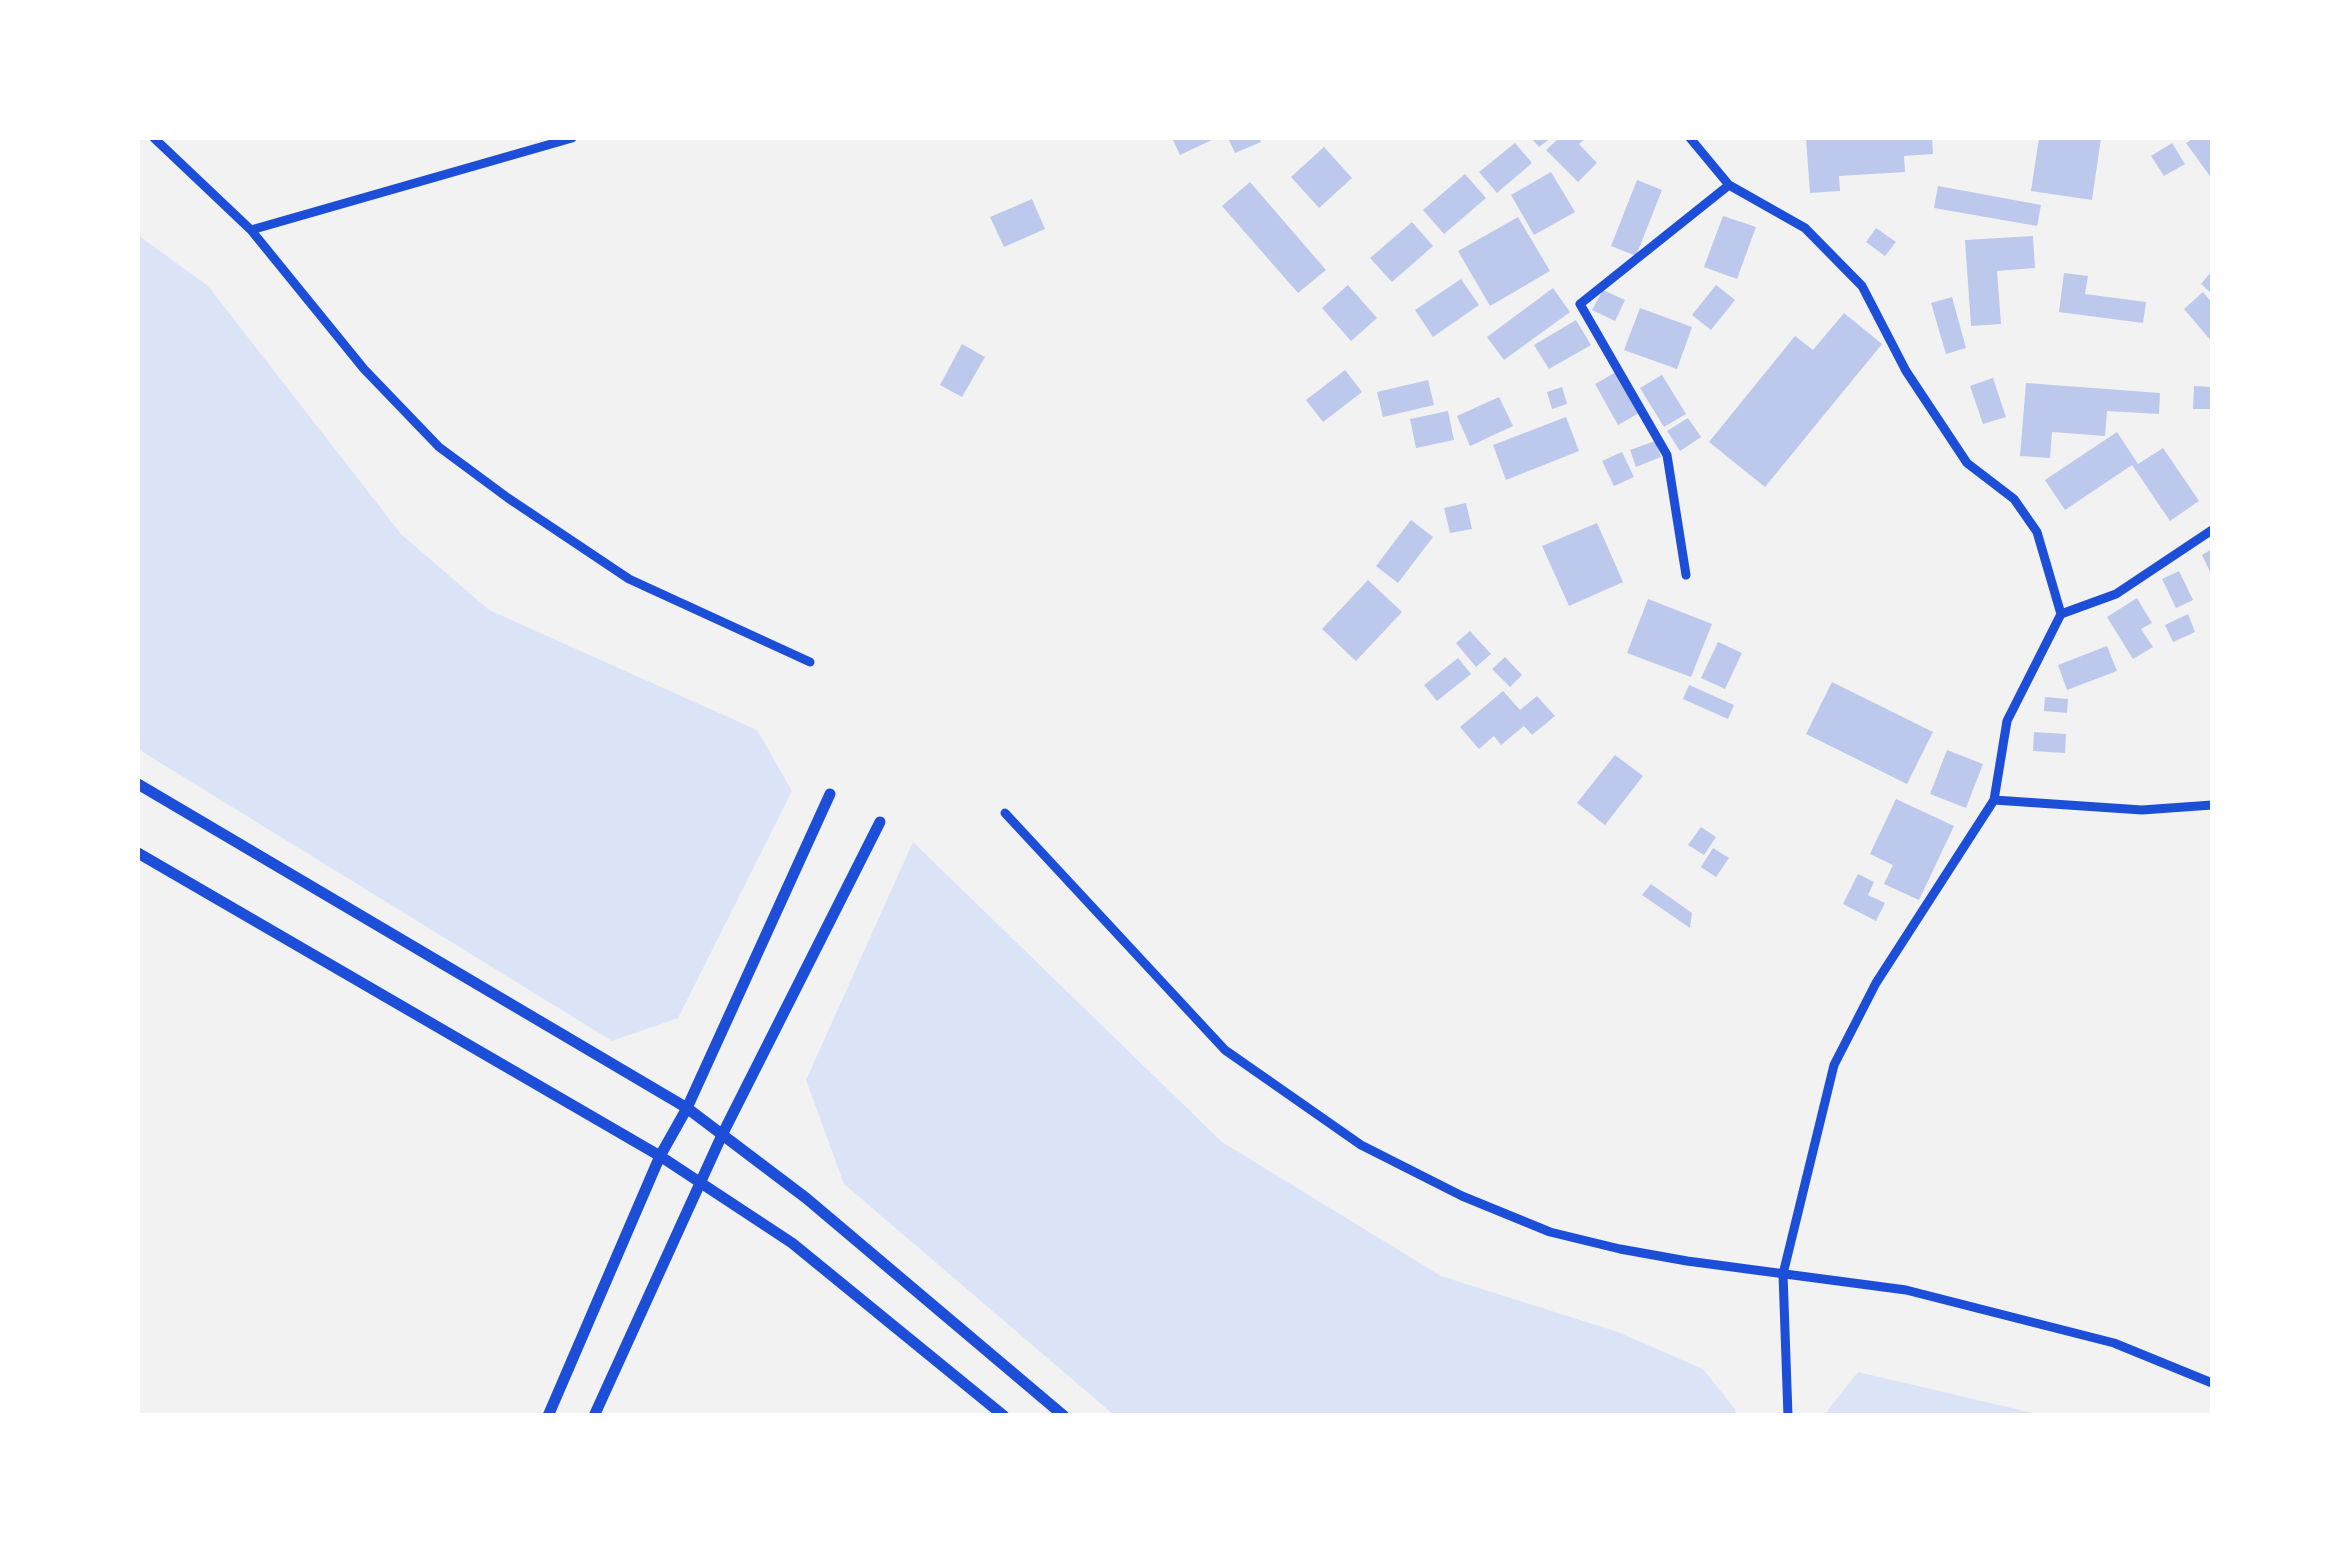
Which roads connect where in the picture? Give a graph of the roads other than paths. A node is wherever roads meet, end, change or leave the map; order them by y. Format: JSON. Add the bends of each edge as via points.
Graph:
{"nodes":[{"id":1,"x":154,"y":138,"type":"edge"},
{"id":2,"x":572,"y":138,"type":"edge"},
{"id":3,"x":1690,"y":138,"type":"edge"},
{"id":4,"x":1729,"y":185,"type":"junction"},
{"id":5,"x":250,"y":230,"type":"junction"},
{"id":6,"x":2212,"y":530,"type":"edge"},
{"id":7,"x":1686,"y":575,"type":"dead end"},
{"id":8,"x":2061,"y":614,"type":"junction"},
{"id":9,"x":810,"y":662,"type":"dead end"},
{"id":10,"x":138,"y":784,"type":"edge"},
{"id":11,"x":830,"y":794,"type":"dead end"},
{"id":12,"x":1994,"y":800,"type":"junction"},
{"id":13,"x":2212,"y":805,"type":"edge"},
{"id":14,"x":1005,"y":813,"type":"dead end"},
{"id":15,"x":880,"y":822,"type":"dead end"},
{"id":16,"x":138,"y":853,"type":"edge"},
{"id":17,"x":686,"y":1108,"type":"junction"},
{"id":18,"x":722,"y":1135,"type":"junction"},
{"id":19,"x":660,"y":1156,"type":"junction"},
{"id":20,"x":700,"y":1183,"type":"junction"},
{"id":21,"x":1783,"y":1274,"type":"junction"},
{"id":22,"x":2212,"y":1383,"type":"edge"},
{"id":23,"x":548,"y":1416,"type":"edge"},
{"id":24,"x":594,"y":1416,"type":"edge"},
{"id":25,"x":1004,"y":1416,"type":"edge"},
{"id":26,"x":1064,"y":1416,"type":"edge"},
{"id":27,"x":1788,"y":1416,"type":"edge"}],
"edges":[{"from":1,"to":5,"type":"street"},
{"from":2,"to":5,"type":"street"},
{"from":3,"to":4,"type":"street"},
{"from":4,"to":7,"type":"street","via":[[1580,304],[1668,454]]},
{"from":4,"to":8,"type":"street","via":[[1804,228],[1862,286],[1906,371],[1968,463],[2014,499],[2036,532]]},
{"from":5,"to":9,"type":"street","via":[[364,369],[439,446],[629,579]]},
{"from":6,"to":8,"type":"street","via":[[2116,594]]},
{"from":8,"to":12,"type":"street","via":[[2006,721]]},
{"from":10,"to":17,"type":"street"},
{"from":11,"to":17,"type":"street"},
{"from":12,"to":13,"type":"street","via":[[2142,810]]},
{"from":12,"to":21,"type":"street","via":[[1876,983],[1834,1065]]},
{"from":14,"to":21,"type":"street","via":[[1225,1050],[1362,1146],[1550,1232],[1687,1262]]},
{"from":15,"to":18,"type":"street"},
{"from":16,"to":19,"type":"street"},
{"from":17,"to":18,"type":"street"},
{"from":17,"to":19,"type":"street"},
{"from":18,"to":20,"type":"street"},
{"from":18,"to":26,"type":"street"},
{"from":19,"to":20,"type":"street"},
{"from":19,"to":23,"type":"street"},
{"from":20,"to":24,"type":"street"},
{"from":20,"to":25,"type":"street","via":[[792,1243]]},
{"from":21,"to":22,"type":"street","via":[[1906,1290],[2114,1344]]},
{"from":21,"to":27,"type":"street"}]}
